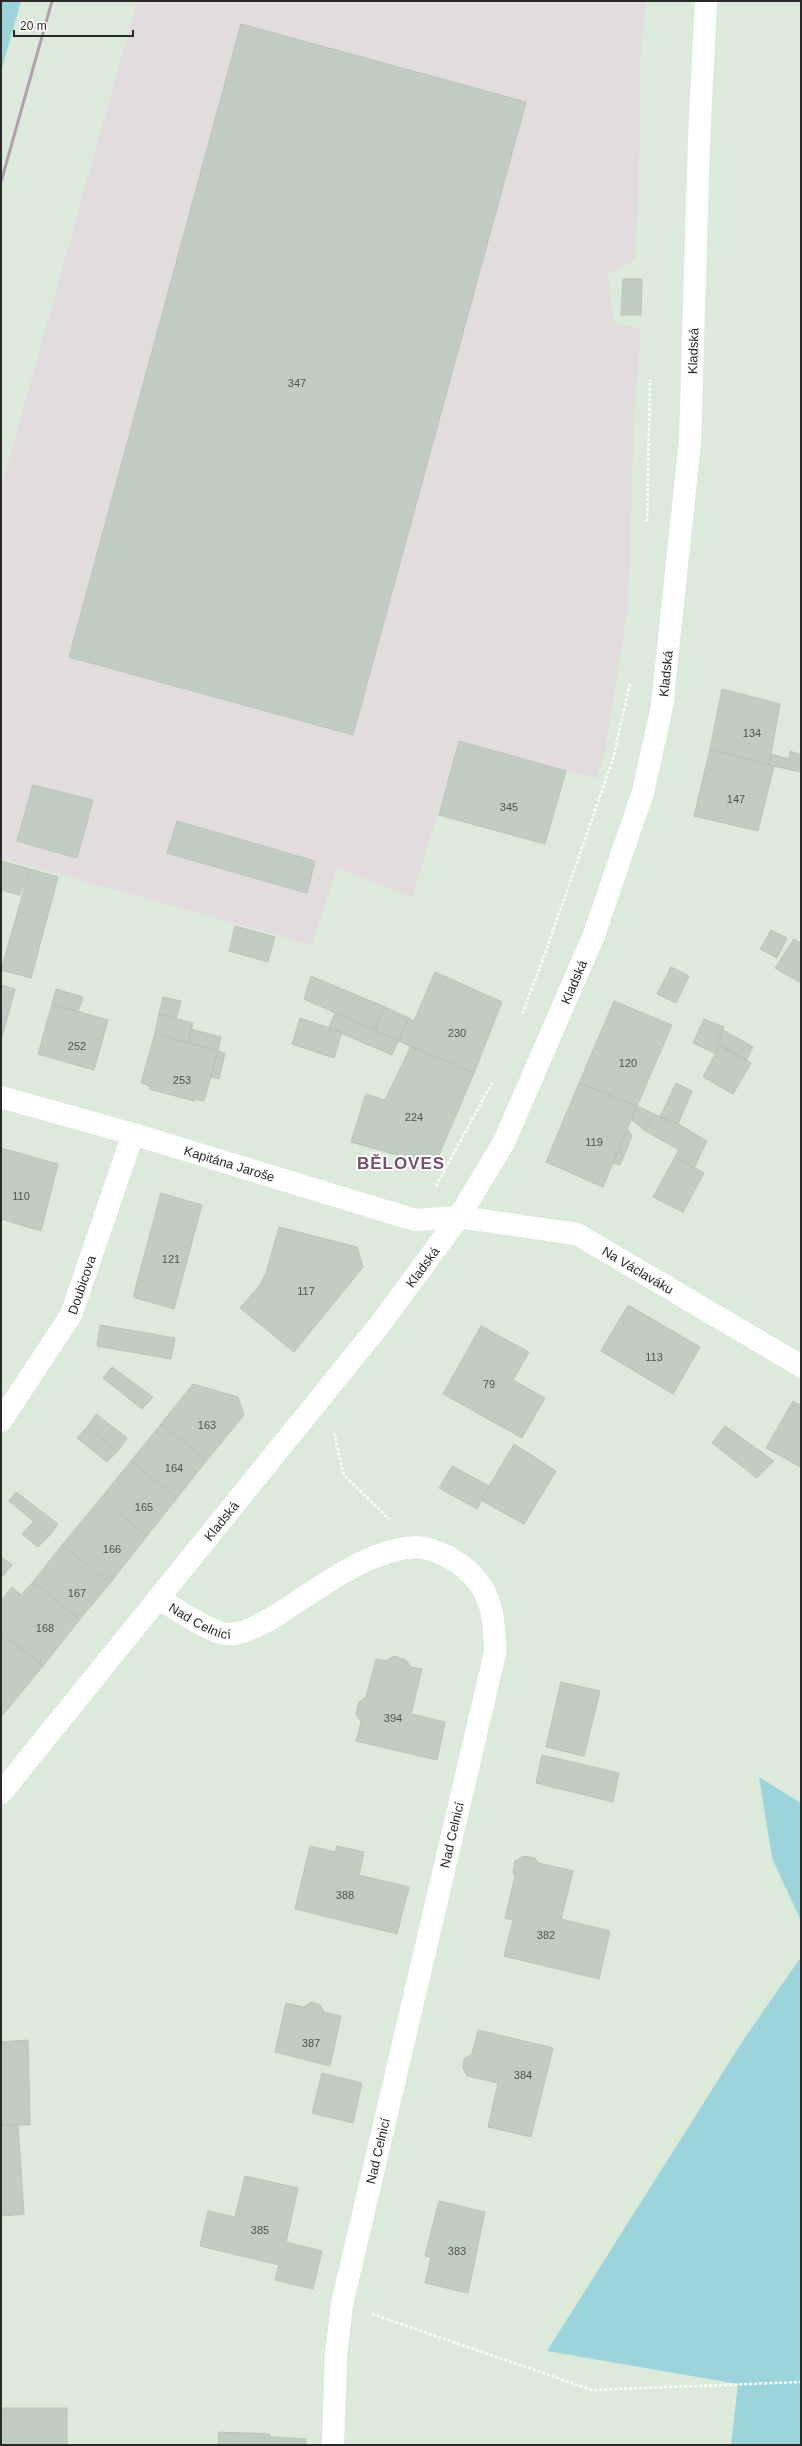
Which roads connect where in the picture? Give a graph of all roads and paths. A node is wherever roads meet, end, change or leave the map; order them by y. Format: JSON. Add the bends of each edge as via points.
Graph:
{"nodes":[{"id":1,"x":706,"y":1,"type":"edge"},
{"id":2,"x":650,"y":380,"type":"dead end"},
{"id":3,"x":646,"y":527,"type":"dead end"},
{"id":4,"x":631,"y":677,"type":"dead end"},
{"id":5,"x":520,"y":1018,"type":"dead end"},
{"id":6,"x":493,"y":1081,"type":"dead end"},
{"id":7,"x":1,"y":1096,"type":"edge"},
{"id":8,"x":133,"y":1134,"type":"junction"},
{"id":9,"x":459,"y":1217,"type":"junction"},
{"id":10,"x":415,"y":1220,"type":"junction"},
{"id":11,"x":801,"y":1366,"type":"edge"},
{"id":12,"x":324,"y":1394,"type":"junction"},
{"id":13,"x":1,"y":1421,"type":"edge"},
{"id":14,"x":417,"y":1547,"type":"junction"},
{"id":15,"x":159,"y":1599,"type":"junction"},
{"id":16,"x":1,"y":1793,"type":"edge"},
{"id":17,"x":342,"y":2304,"type":"junction"},
{"id":18,"x":801,"y":2382,"type":"edge"},
{"id":19,"x":333,"y":2445,"type":"edge"}],
"edges":[{"from":1,"to":9,"type":"street","name":"Kladská","via":[[690,441],[662,706],[643,792],[594,935],[504,1142]]},
{"from":2,"to":3,"type":"path"},
{"from":4,"to":5,"type":"path","via":[[613,759]]},
{"from":6,"to":10,"type":"path"},
{"from":7,"to":8,"type":"street","name":"Kapitána Jaroše"},
{"from":8,"to":10,"type":"street","name":"Kapitána Jaroše"},
{"from":8,"to":13,"type":"street","name":"Doubicova","via":[[71,1315]]},
{"from":9,"to":10,"type":"street","name":"Kapitána Jaroše"},
{"from":9,"to":11,"type":"street","name":"Na Václaváku","via":[[577,1234]]},
{"from":9,"to":12,"type":"street","name":"Kladská","via":[[381,1323]]},
{"from":12,"to":14,"type":"path","via":[[344,1475]]},
{"from":12,"to":15,"type":"street","name":"Kladská"},
{"from":14,"to":15,"type":"street","name":"Nad Celnicí","via":[[374,1556],[262,1624],[228,1634],[201,1624]]},
{"from":14,"to":17,"type":"street","name":"Nad Celnicí","via":[[449,1557],[472,1572],[488,1598],[495,1624],[495,1653]]},
{"from":15,"to":16,"type":"street","name":"Kladská"},
{"from":17,"to":18,"type":"path","via":[[592,2390]]},
{"from":17,"to":19,"type":"street","name":"Nad Celnicí","via":[[336,2354]]}]}
